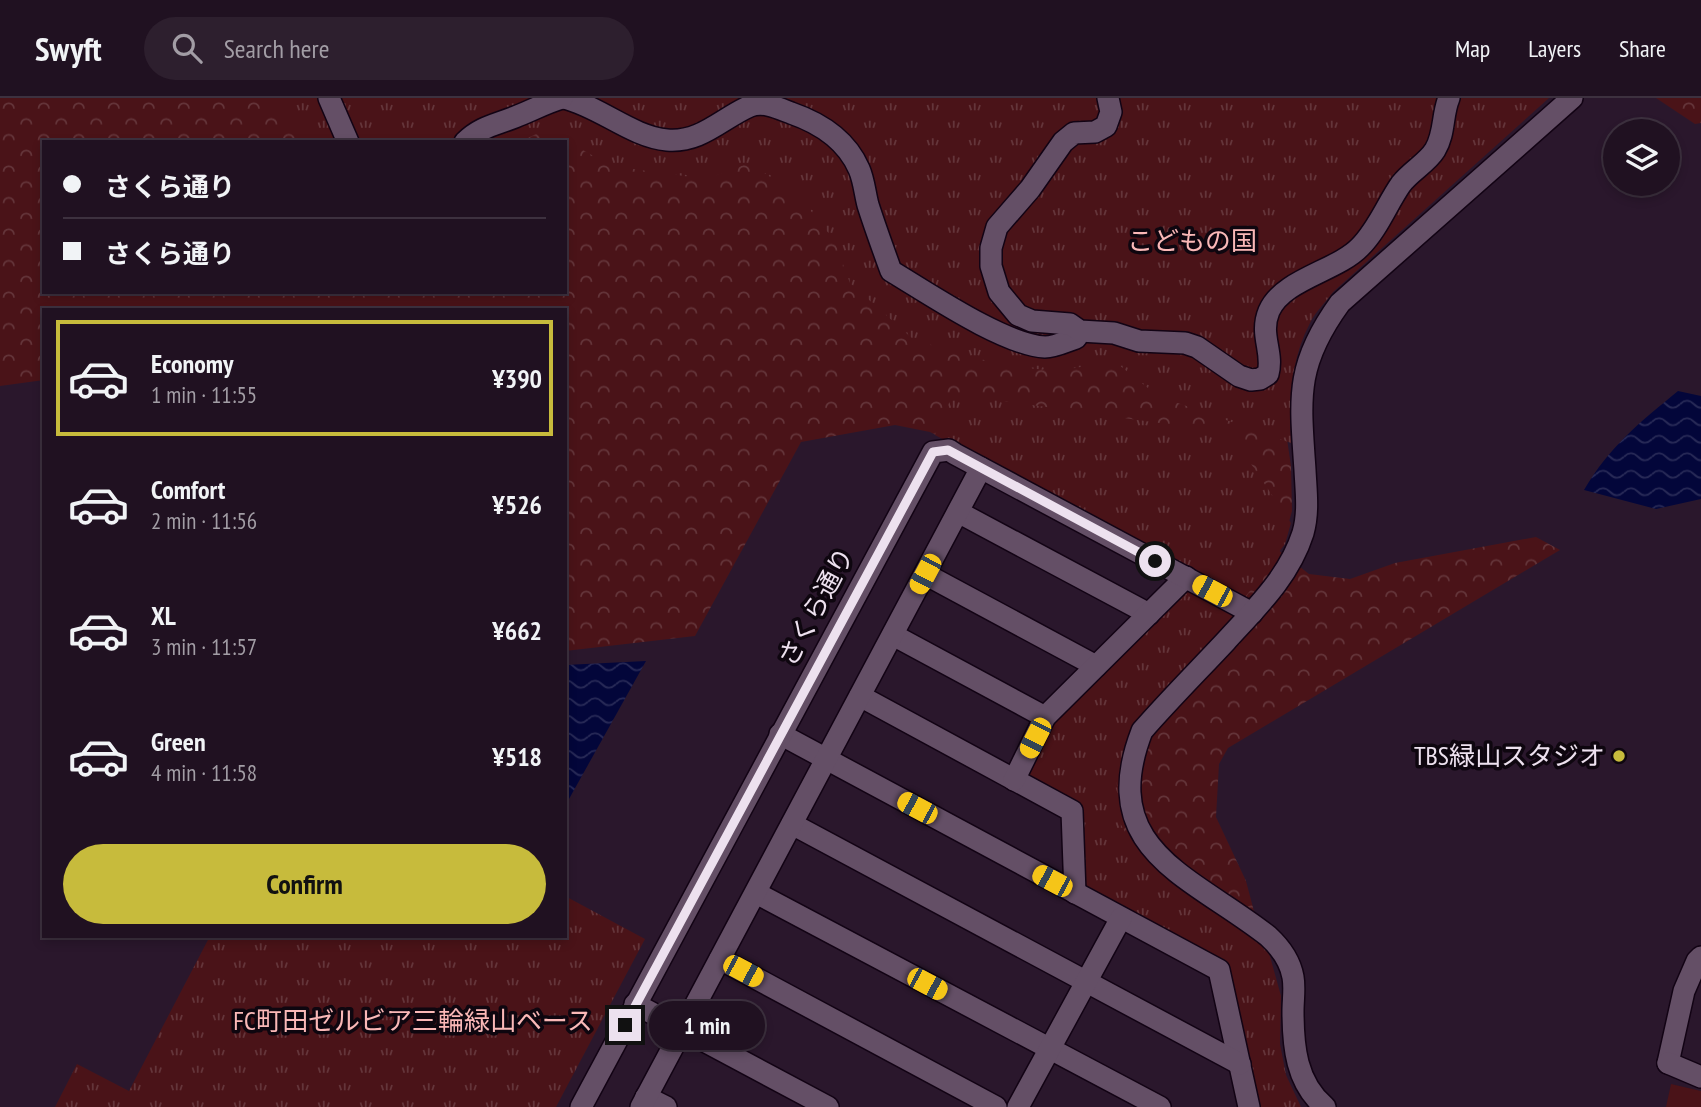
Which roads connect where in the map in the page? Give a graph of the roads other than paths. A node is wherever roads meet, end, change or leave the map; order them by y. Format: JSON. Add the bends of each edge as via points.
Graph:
{"nodes":[{"id":1,"x":329,"y":98,"type":"edge"},
{"id":2,"x":563,"y":98,"type":"edge"},
{"id":3,"x":1108,"y":98,"type":"edge"},
{"id":4,"x":1449,"y":98,"type":"edge"},
{"id":5,"x":1572,"y":98,"type":"edge"},
{"id":6,"x":347,"y":140,"type":"edge"},
{"id":7,"x":466,"y":140,"type":"edge"},
{"id":8,"x":1080,"y":331,"type":"junction"},
{"id":9,"x":981,"y":468,"type":"junction"},
{"id":10,"x":958,"y":512,"type":"junction"},
{"id":11,"x":925,"y":574,"type":"junction"},
{"id":12,"x":1186,"y":577,"type":"junction"},
{"id":13,"x":1252,"y":612,"type":"junction"},
{"id":14,"x":1149,"y":614,"type":"junction"},
{"id":15,"x":893,"y":635,"type":"junction"},
{"id":16,"x":1096,"y":666,"type":"junction"},
{"id":17,"x":860,"y":696,"type":"junction"},
{"id":18,"x":1045,"y":717,"type":"junction"},
{"id":19,"x":780,"y":734,"type":"junction"},
{"id":20,"x":827,"y":760,"type":"junction"},
{"id":21,"x":1014,"y":780,"type":"junction"},
{"id":22,"x":792,"y":824,"type":"junction"},
{"id":23,"x":755,"y":893,"type":"junction"},
{"id":24,"x":1075,"y":893,"type":"junction"},
{"id":25,"x":1122,"y":918,"type":"junction"},
{"id":26,"x":1701,"y":957,"type":"edge"},
{"id":27,"x":720,"y":959,"type":"junction"},
{"id":28,"x":1087,"y":982,"type":"junction"},
{"id":29,"x":635,"y":1004,"type":"junction"},
{"id":30,"x":682,"y":1029,"type":"junction"},
{"id":31,"x":1050,"y":1049,"type":"junction"},
{"id":32,"x":1668,"y":1063,"type":"junction"},
{"id":33,"x":1240,"y":1064,"type":"junction"},
{"id":34,"x":1701,"y":1065,"type":"edge"},
{"id":35,"x":1701,"y":1077,"type":"edge"},
{"id":36,"x":644,"y":1102,"type":"edge"},
{"id":37,"x":581,"y":1107,"type":"edge"},
{"id":38,"x":666,"y":1107,"type":"edge"},
{"id":39,"x":828,"y":1107,"type":"edge"},
{"id":40,"x":996,"y":1107,"type":"edge"},
{"id":41,"x":1018,"y":1107,"type":"edge"},
{"id":42,"x":1160,"y":1107,"type":"edge"},
{"id":43,"x":1250,"y":1107,"type":"edge"},
{"id":44,"x":1325,"y":1107,"type":"edge"}],
"edges":[{"from":1,"to":6,"type":"street"},
{"from":2,"to":7,"type":"street","via":[[490,125]]},
{"from":2,"to":8,"type":"street","via":[[664,140],[692,138],[760,104],[817,123],[844,144],[859,169],[891,271],[1015,340],[1047,347],[1076,338]]},
{"from":3,"to":8,"type":"street","via":[[1111,112],[1106,126],[1095,132],[1074,133],[1063,142],[997,227],[991,248],[999,292],[1018,315],[1032,321],[1070,324]]},
{"from":4,"to":8,"type":"street","via":[[1436,149],[1402,182],[1360,247],[1287,291],[1270,310],[1264,330],[1268,374],[1251,380],[1239,376],[1185,343]]},
{"from":5,"to":13,"type":"street","via":[[1340,303],[1322,328],[1308,357],[1300,402],[1307,503],[1303,532],[1276,585]]},
{"from":9,"to":10,"type":"street"},
{"from":9,"to":12,"type":"street","name":"さくら通り"},
{"from":9,"to":19,"type":"street","name":"さくら通り","via":[[948,450],[933,452]]},
{"from":10,"to":11,"type":"street"},
{"from":10,"to":14,"type":"street"},
{"from":11,"to":15,"type":"street"},
{"from":11,"to":16,"type":"street"},
{"from":12,"to":13,"type":"street","name":"さくら通り"},
{"from":12,"to":14,"type":"street"},
{"from":13,"to":44,"type":"street","via":[[1142,732],[1128,786],[1132,814],[1162,861],[1280,947],[1294,978],[1296,1056],[1301,1077]]},
{"from":14,"to":16,"type":"street"},
{"from":15,"to":17,"type":"street"},
{"from":15,"to":18,"type":"street"},
{"from":16,"to":18,"type":"street"},
{"from":17,"to":20,"type":"street"},
{"from":17,"to":21,"type":"street"},
{"from":18,"to":21,"type":"street"},
{"from":19,"to":20,"type":"street"},
{"from":19,"to":29,"type":"street","name":"さくら通り"},
{"from":20,"to":22,"type":"street"},
{"from":20,"to":24,"type":"street"},
{"from":21,"to":24,"type":"street","via":[[1072,810]]},
{"from":22,"to":23,"type":"street"},
{"from":22,"to":28,"type":"street"},
{"from":23,"to":27,"type":"street"},
{"from":23,"to":31,"type":"street"},
{"from":24,"to":25,"type":"street"},
{"from":25,"to":28,"type":"street"},
{"from":25,"to":33,"type":"street","via":[[1219,970]]},
{"from":26,"to":32,"type":"street","via":[[1684,991]]},
{"from":27,"to":30,"type":"street"},
{"from":27,"to":40,"type":"street"},
{"from":28,"to":31,"type":"street"},
{"from":28,"to":33,"type":"street"},
{"from":29,"to":30,"type":"street"},
{"from":29,"to":37,"type":"street","name":"さくら通り"},
{"from":30,"to":36,"type":"street"},
{"from":30,"to":39,"type":"street"},
{"from":31,"to":41,"type":"street"},
{"from":31,"to":42,"type":"street"},
{"from":32,"to":34,"type":"street"},
{"from":32,"to":35,"type":"street"},
{"from":33,"to":43,"type":"street"},
{"from":36,"to":38,"type":"street"}]}
